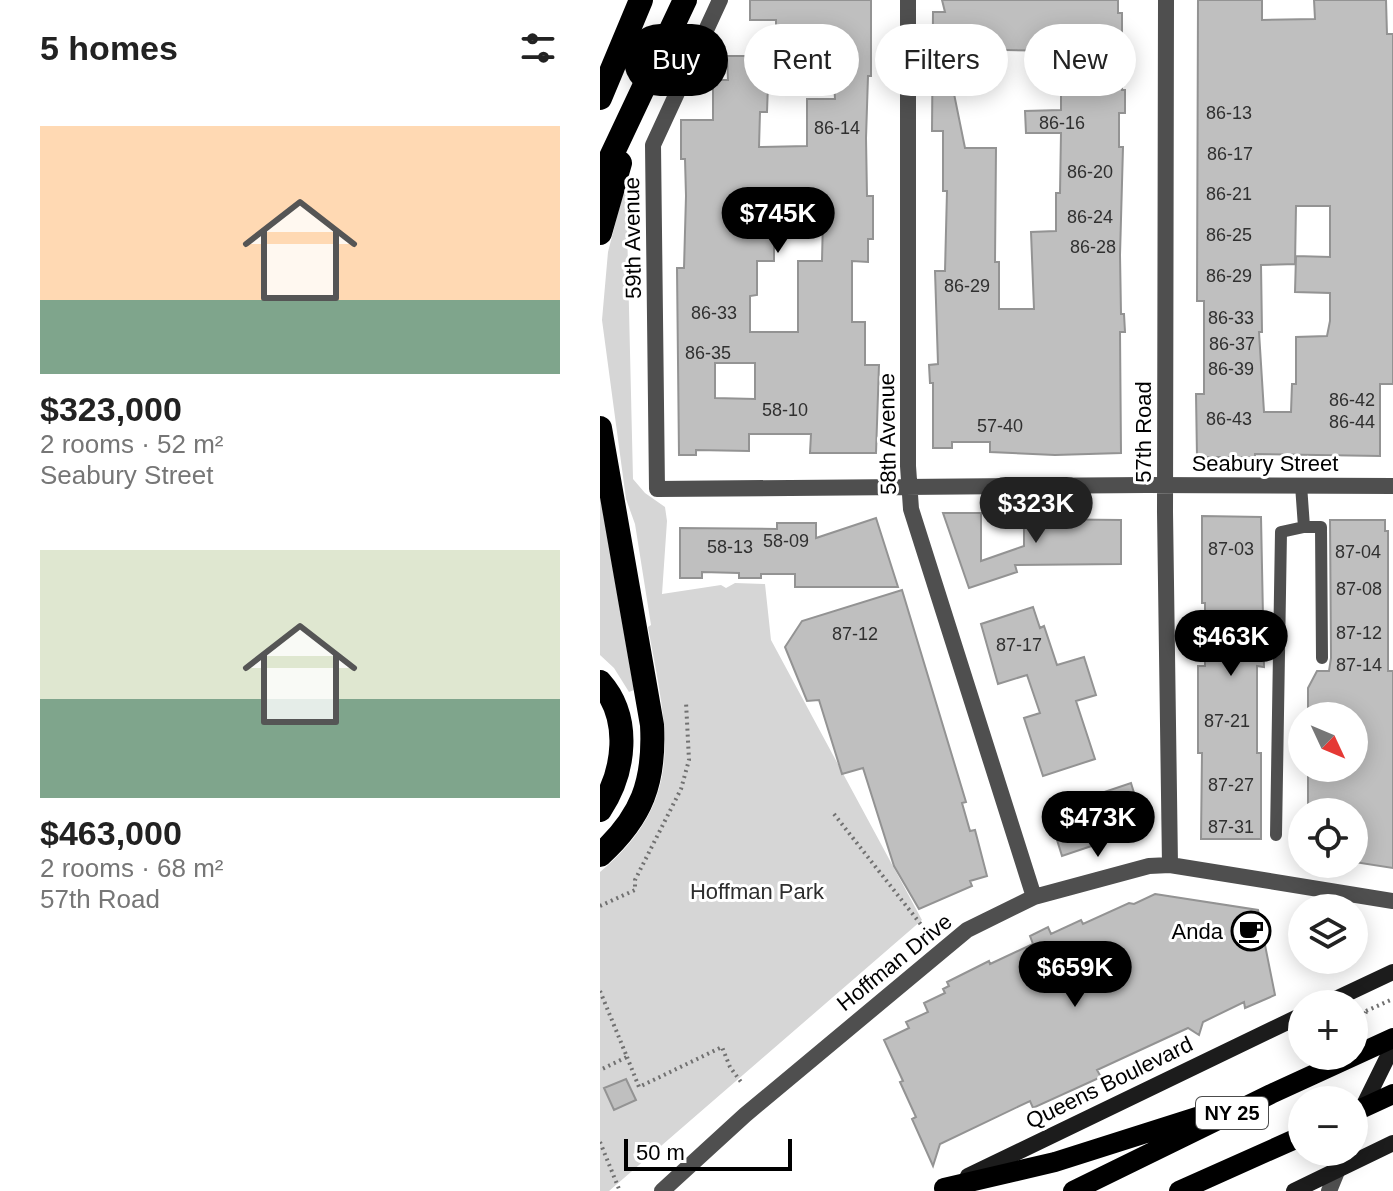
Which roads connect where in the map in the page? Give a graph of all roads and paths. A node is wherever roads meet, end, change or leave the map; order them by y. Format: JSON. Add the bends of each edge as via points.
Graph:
{"nodes":[{"id":1,"x":641,"y":0,"type":"edge"},
{"id":2,"x":685,"y":0,"type":"edge"},
{"id":3,"x":720,"y":0,"type":"edge"},
{"id":4,"x":908,"y":0,"type":"edge"},
{"id":5,"x":1166,"y":0,"type":"edge"},
{"id":6,"x":674,"y":24,"type":"edge"},
{"id":7,"x":641,"y":96,"type":"edge"},
{"id":8,"x":644,"y":96,"type":"edge"},
{"id":9,"x":600,"y":98,"type":"edge"},
{"id":10,"x":600,"y":180,"type":"edge"},
{"id":11,"x":600,"y":233,"type":"edge"},
{"id":12,"x":600,"y":428,"type":"edge"},
{"id":13,"x":1165,"y":485,"type":"junction"},
{"id":14,"x":1301,"y":485,"type":"junction"},
{"id":15,"x":1393,"y":486,"type":"edge"},
{"id":16,"x":909,"y":487,"type":"junction"},
{"id":17,"x":657,"y":489,"type":"joint"},
{"id":18,"x":1304,"y":527,"type":"junction"},
{"id":19,"x":1322,"y":658,"type":"dead end"},
{"id":20,"x":600,"y":682,"type":"edge"},
{"id":21,"x":600,"y":810,"type":"edge"},
{"id":22,"x":834,"y":814,"type":"dead end"},
{"id":23,"x":1276,"y":835,"type":"dead end"},
{"id":24,"x":600,"y":855,"type":"edge"},
{"id":25,"x":1170,"y":865,"type":"junction"},
{"id":26,"x":1034,"y":897,"type":"junction"},
{"id":27,"x":1393,"y":901,"type":"edge"},
{"id":28,"x":926,"y":931,"type":"dead end"},
{"id":29,"x":1393,"y":972,"type":"edge"},
{"id":30,"x":1355,"y":990,"type":"edge"},
{"id":31,"x":600,"y":991,"type":"edge"},
{"id":32,"x":1373,"y":999,"type":"dead end"},
{"id":33,"x":1393,"y":999,"type":"edge"},
{"id":34,"x":1368,"y":1008,"type":"edge"},
{"id":35,"x":1368,"y":1010,"type":"edge"},
{"id":36,"x":1288,"y":1022,"type":"edge"},
{"id":37,"x":1393,"y":1038,"type":"edge"},
{"id":38,"x":1393,"y":1046,"type":"edge"},
{"id":39,"x":627,"y":1057,"type":"junction"},
{"id":40,"x":600,"y":1070,"type":"edge"},
{"id":41,"x":741,"y":1082,"type":"dead end"},
{"id":42,"x":1368,"y":1093,"type":"edge"},
{"id":43,"x":1271,"y":1094,"type":"junction"},
{"id":44,"x":1393,"y":1094,"type":"edge"},
{"id":45,"x":1368,"y":1109,"type":"edge"},
{"id":46,"x":600,"y":1142,"type":"edge"},
{"id":47,"x":1288,"y":1142,"type":"edge"},
{"id":48,"x":1393,"y":1143,"type":"edge"},
{"id":49,"x":1339,"y":1166,"type":"edge"},
{"id":50,"x":1338,"y":1169,"type":"junction"},
{"id":51,"x":619,"y":1189,"type":"dead end"},
{"id":52,"x":940,"y":1190,"type":"edge"},
{"id":53,"x":662,"y":1191,"type":"edge"},
{"id":54,"x":1073,"y":1191,"type":"edge"},
{"id":55,"x":1179,"y":1191,"type":"edge"},
{"id":56,"x":1294,"y":1191,"type":"edge"},
{"id":57,"x":1329,"y":1191,"type":"edge"}],
"edges":[{"from":1,"to":9,"type":"highway"},
{"from":2,"to":6,"type":"highway"},
{"from":3,"to":17,"type":"street","name":"59th Avenue","via":[[653,145]]},
{"from":4,"to":16,"type":"street","name":"58th Avenue"},
{"from":5,"to":13,"type":"street","name":"57th Road"},
{"from":7,"to":10,"type":"highway"},
{"from":8,"to":11,"type":"highway"},
{"from":12,"to":24,"type":"highway","via":[[654,747],[643,800],[622,834]]},
{"from":13,"to":14,"type":"street","name":"Seabury Street"},
{"from":13,"to":16,"type":"street","name":"Seabury Street"},
{"from":13,"to":25,"type":"street","name":"57th Road"},
{"from":14,"to":15,"type":"street","name":"Seabury Street"},
{"from":14,"to":18,"type":"lane"},
{"from":16,"to":17,"type":"street","name":"Seabury Street"},
{"from":16,"to":26,"type":"street","name":"58th Avenue","via":[[916,528]]},
{"from":18,"to":19,"type":"lane","via":[[1321,527]]},
{"from":18,"to":23,"type":"lane","via":[[1281,532]]},
{"from":20,"to":21,"type":"highway","via":[[614,704],[622,743],[617,782]]},
{"from":22,"to":28,"type":"path"},
{"from":25,"to":26,"type":"street","name":"Hoffman Drive"},
{"from":25,"to":27,"type":"street","name":"Hoffman Drive"},
{"from":26,"to":53,"type":"street","name":"Hoffman Drive","via":[[964,932]]},
{"from":29,"to":30,"type":"street"},
{"from":31,"to":39,"type":"path"},
{"from":32,"to":34,"type":"path"},
{"from":33,"to":35,"type":"path"},
{"from":36,"to":52,"type":"street","name":"Queens Boulevard"},
{"from":37,"to":43,"type":"main road","number":"NY 25"},
{"from":38,"to":42,"type":"street"},
{"from":39,"to":40,"type":"path"},
{"from":39,"to":41,"type":"path","via":[[639,1087],[722,1047]]},
{"from":43,"to":52,"type":"main road","via":[[1055,1162]]},
{"from":43,"to":54,"type":"main road","number":"NY 25"},
{"from":44,"to":45,"type":"main road"},
{"from":46,"to":51,"type":"path"},
{"from":47,"to":55,"type":"main road","number":"NY 25"},
{"from":48,"to":50,"type":"street"},
{"from":49,"to":50,"type":"street"},
{"from":50,"to":56,"type":"street"},
{"from":50,"to":57,"type":"street"}]}
